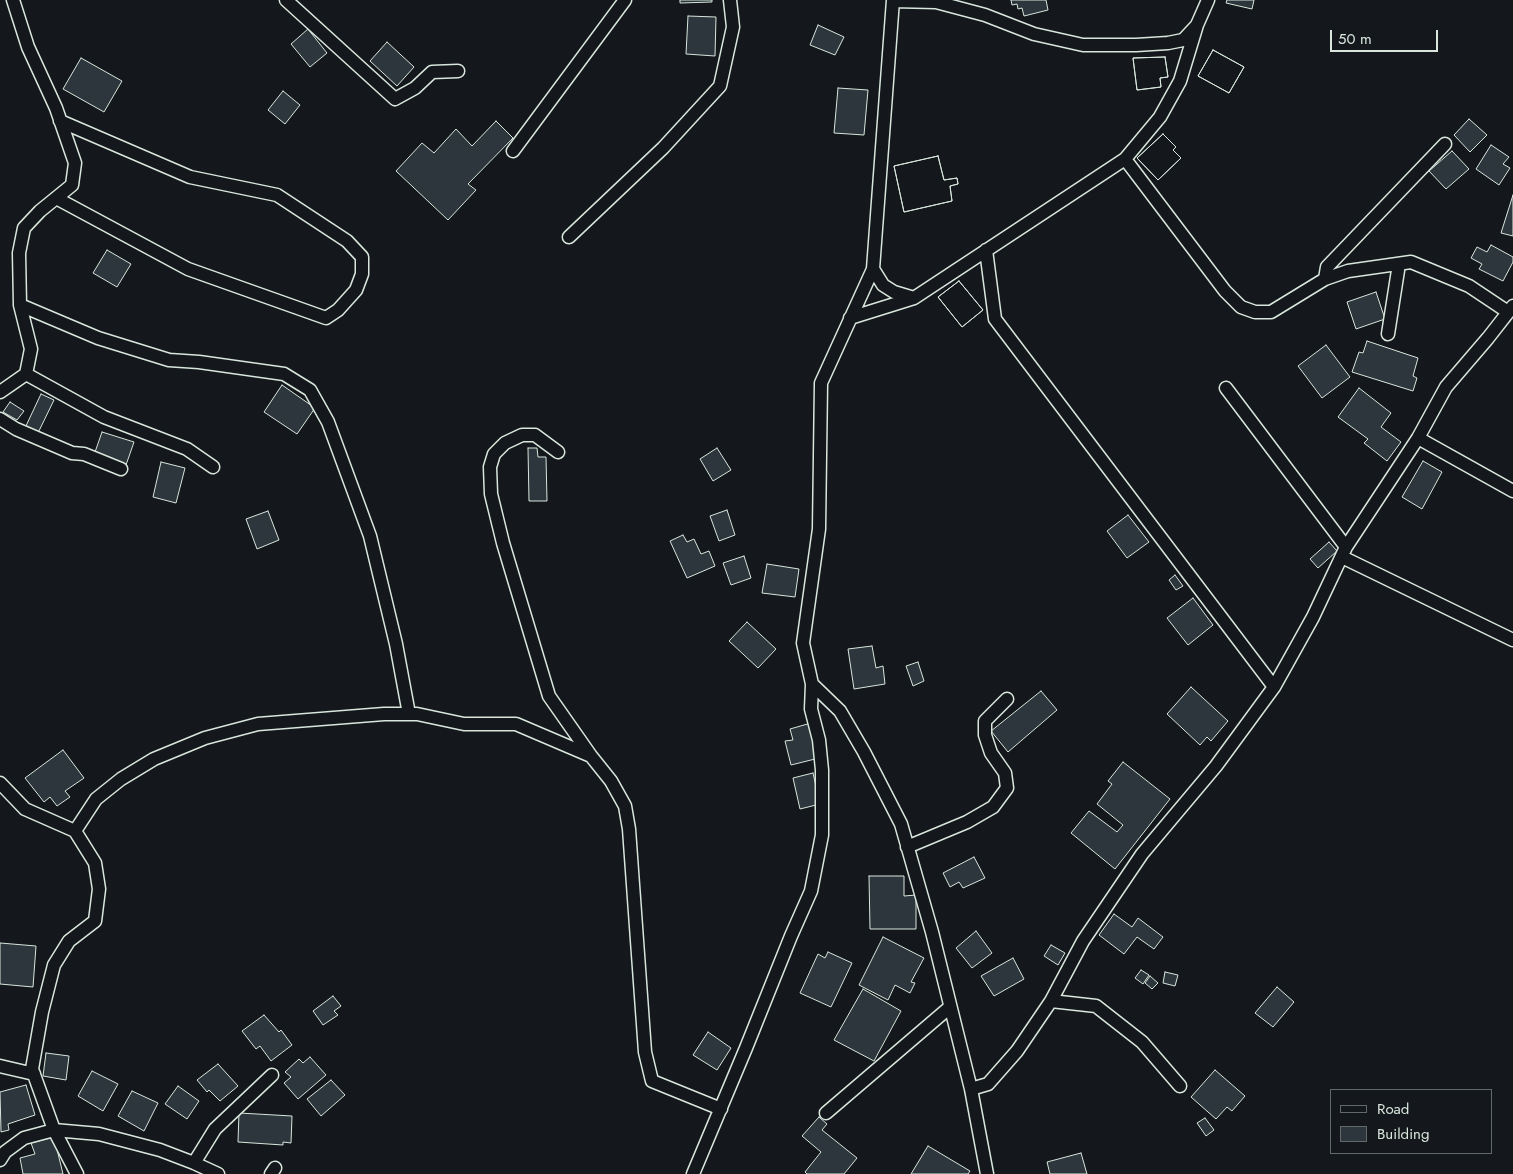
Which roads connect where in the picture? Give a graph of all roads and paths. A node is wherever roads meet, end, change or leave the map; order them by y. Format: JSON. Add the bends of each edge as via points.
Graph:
{"nodes":[{"id":1,"x":13,"y":0,"type":"edge"},
{"id":2,"x":286,"y":0,"type":"edge"},
{"id":3,"x":625,"y":0,"type":"edge"},
{"id":4,"x":730,"y":0,"type":"edge"},
{"id":5,"x":893,"y":0,"type":"edge"},
{"id":6,"x":1208,"y":0,"type":"edge"},
{"id":7,"x":1197,"y":25,"type":"junction"},
{"id":8,"x":458,"y":71,"type":"dead end"},
{"id":9,"x":60,"y":121,"type":"junction"},
{"id":10,"x":1445,"y":144,"type":"dead end"},
{"id":11,"x":513,"y":151,"type":"dead end"},
{"id":12,"x":1125,"y":159,"type":"junction"},
{"id":13,"x":56,"y":198,"type":"junction"},
{"id":14,"x":569,"y":237,"type":"dead end"},
{"id":15,"x":986,"y":250,"type":"junction"},
{"id":16,"x":1400,"y":264,"type":"junction"},
{"id":17,"x":873,"y":269,"type":"junction"},
{"id":18,"x":1324,"y":279,"type":"junction"},
{"id":19,"x":914,"y":298,"type":"junction"},
{"id":20,"x":20,"y":305,"type":"junction"},
{"id":21,"x":1511,"y":309,"type":"edge"},
{"id":22,"x":850,"y":318,"type":"junction"},
{"id":23,"x":1388,"y":334,"type":"dead end"},
{"id":24,"x":26,"y":374,"type":"junction"},
{"id":25,"x":1226,"y":388,"type":"dead end"},
{"id":26,"x":0,"y":392,"type":"edge"},
{"id":27,"x":0,"y":419,"type":"edge"},
{"id":28,"x":1418,"y":438,"type":"junction"},
{"id":29,"x":558,"y":452,"type":"dead end"},
{"id":30,"x":213,"y":467,"type":"dead end"},
{"id":31,"x":121,"y":469,"type":"dead end"},
{"id":32,"x":1513,"y":491,"type":"edge"},
{"id":33,"x":1344,"y":552,"type":"junction"},
{"id":34,"x":1513,"y":640,"type":"edge"},
{"id":35,"x":812,"y":684,"type":"junction"},
{"id":36,"x":1274,"y":687,"type":"junction"},
{"id":37,"x":1007,"y":699,"type":"dead end"},
{"id":38,"x":409,"y":714,"type":"junction"},
{"id":39,"x":591,"y":756,"type":"junction"},
{"id":40,"x":0,"y":783,"type":"edge"},
{"id":41,"x":75,"y":831,"type":"junction"},
{"id":42,"x":907,"y":847,"type":"junction"},
{"id":43,"x":1051,"y":1001,"type":"junction"},
{"id":44,"x":950,"y":1007,"type":"junction"},
{"id":45,"x":0,"y":1066,"type":"edge"},
{"id":46,"x":34,"y":1074,"type":"junction"},
{"id":47,"x":272,"y":1075,"type":"dead end"},
{"id":48,"x":1180,"y":1086,"type":"dead end"},
{"id":49,"x":970,"y":1089,"type":"junction"},
{"id":50,"x":721,"y":1109,"type":"junction"},
{"id":51,"x":826,"y":1112,"type":"dead end"},
{"id":52,"x":54,"y":1130,"type":"junction"},
{"id":53,"x":0,"y":1160,"type":"edge"},
{"id":54,"x":194,"y":1163,"type":"junction"},
{"id":55,"x":77,"y":1174,"type":"edge"},
{"id":56,"x":218,"y":1174,"type":"edge"},
{"id":57,"x":693,"y":1174,"type":"edge"},
{"id":58,"x":987,"y":1174,"type":"edge"}],
"edges":[{"from":1,"to":9,"type":"street","via":[[28,47]]},
{"from":2,"to":8,"type":"street","via":[[395,99],[415,88],[432,72]]},
{"from":3,"to":11,"type":"street"},
{"from":4,"to":14,"type":"street","via":[[733,27],[720,86],[662,148]]},
{"from":5,"to":7,"type":"street","via":[[936,2],[985,15],[1034,34],[1083,45],[1168,44],[1183,40]]},
{"from":5,"to":17,"type":"street"},
{"from":6,"to":7,"type":"street"},
{"from":7,"to":12,"type":"street","via":[[1180,81],[1160,117]]},
{"from":9,"to":13,"type":"street","via":[[75,163],[72,185]]},
{"from":9,"to":13,"type":"street","via":[[190,177],[277,195],[347,241],[362,257],[362,274],[356,290],[326,318],[188,269]]},
{"from":10,"to":18,"type":"street","via":[[1327,268]]},
{"from":12,"to":15,"type":"street"},
{"from":12,"to":18,"type":"street","via":[[1225,291],[1241,307],[1255,312],[1271,312]]},
{"from":13,"to":20,"type":"street","via":[[24,228],[19,254]]},
{"from":15,"to":19,"type":"street"},
{"from":15,"to":36,"type":"street","via":[[995,319]]},
{"from":16,"to":18,"type":"street","via":[[1348,271]]},
{"from":16,"to":21,"type":"street","via":[[1411,262],[1470,286]]},
{"from":16,"to":23,"type":"street"},
{"from":17,"to":19,"type":"street","via":[[883,285]]},
{"from":17,"to":22,"type":"street"},
{"from":19,"to":22,"type":"street"},
{"from":20,"to":24,"type":"street","via":[[31,349]]},
{"from":20,"to":38,"type":"street","via":[[98,338],[169,360],[284,374],[310,390],[328,422],[370,536]]},
{"from":21,"to":28,"type":"street","via":[[1446,387]]},
{"from":22,"to":35,"type":"street","via":[[820,383],[819,529],[803,644]]},
{"from":24,"to":26,"type":"street"},
{"from":24,"to":30,"type":"street","via":[[104,417],[187,449]]},
{"from":25,"to":33,"type":"street"},
{"from":27,"to":31,"type":"street","via":[[72,453],[84,454]]},
{"from":28,"to":32,"type":"street"},
{"from":28,"to":33,"type":"street"},
{"from":29,"to":39,"type":"street","via":[[534,435],[522,435],[505,443],[494,454],[490,466],[491,494],[550,696]]},
{"from":33,"to":34,"type":"street"},
{"from":33,"to":36,"type":"street"},
{"from":35,"to":42,"type":"street","via":[[840,710],[900,824]]},
{"from":35,"to":50,"type":"street","via":[[811,709],[822,770],[822,835],[811,892]]},
{"from":36,"to":43,"type":"street","via":[[1216,766],[1142,854],[1083,941]]},
{"from":37,"to":42,"type":"street","via":[[985,720],[985,735],[1008,788],[993,807],[967,822]]},
{"from":38,"to":39,"type":"street","via":[[464,724],[516,724]]},
{"from":38,"to":41,"type":"street","via":[[258,724],[205,738],[154,759],[120,779],[96,799]]},
{"from":39,"to":50,"type":"street","via":[[625,806],[645,1052],[652,1081]]},
{"from":40,"to":41,"type":"street","via":[[25,809]]},
{"from":41,"to":46,"type":"street","via":[[95,863],[99,889],[96,921],[69,941],[54,965],[42,1012],[32,1069]]},
{"from":42,"to":44,"type":"street"},
{"from":43,"to":48,"type":"street","via":[[1096,1006],[1142,1042]]},
{"from":43,"to":49,"type":"street","via":[[1017,1051],[988,1084]]},
{"from":44,"to":49,"type":"street"},
{"from":44,"to":51,"type":"street"},
{"from":45,"to":46,"type":"street"},
{"from":46,"to":52,"type":"street"},
{"from":47,"to":54,"type":"street","via":[[215,1129]]},
{"from":49,"to":58,"type":"street"},
{"from":50,"to":57,"type":"street"},
{"from":52,"to":53,"type":"street","via":[[24,1138],[5,1152]]},
{"from":52,"to":54,"type":"street","via":[[99,1134],[160,1150]]},
{"from":52,"to":55,"type":"street"},
{"from":54,"to":56,"type":"street"}]}
